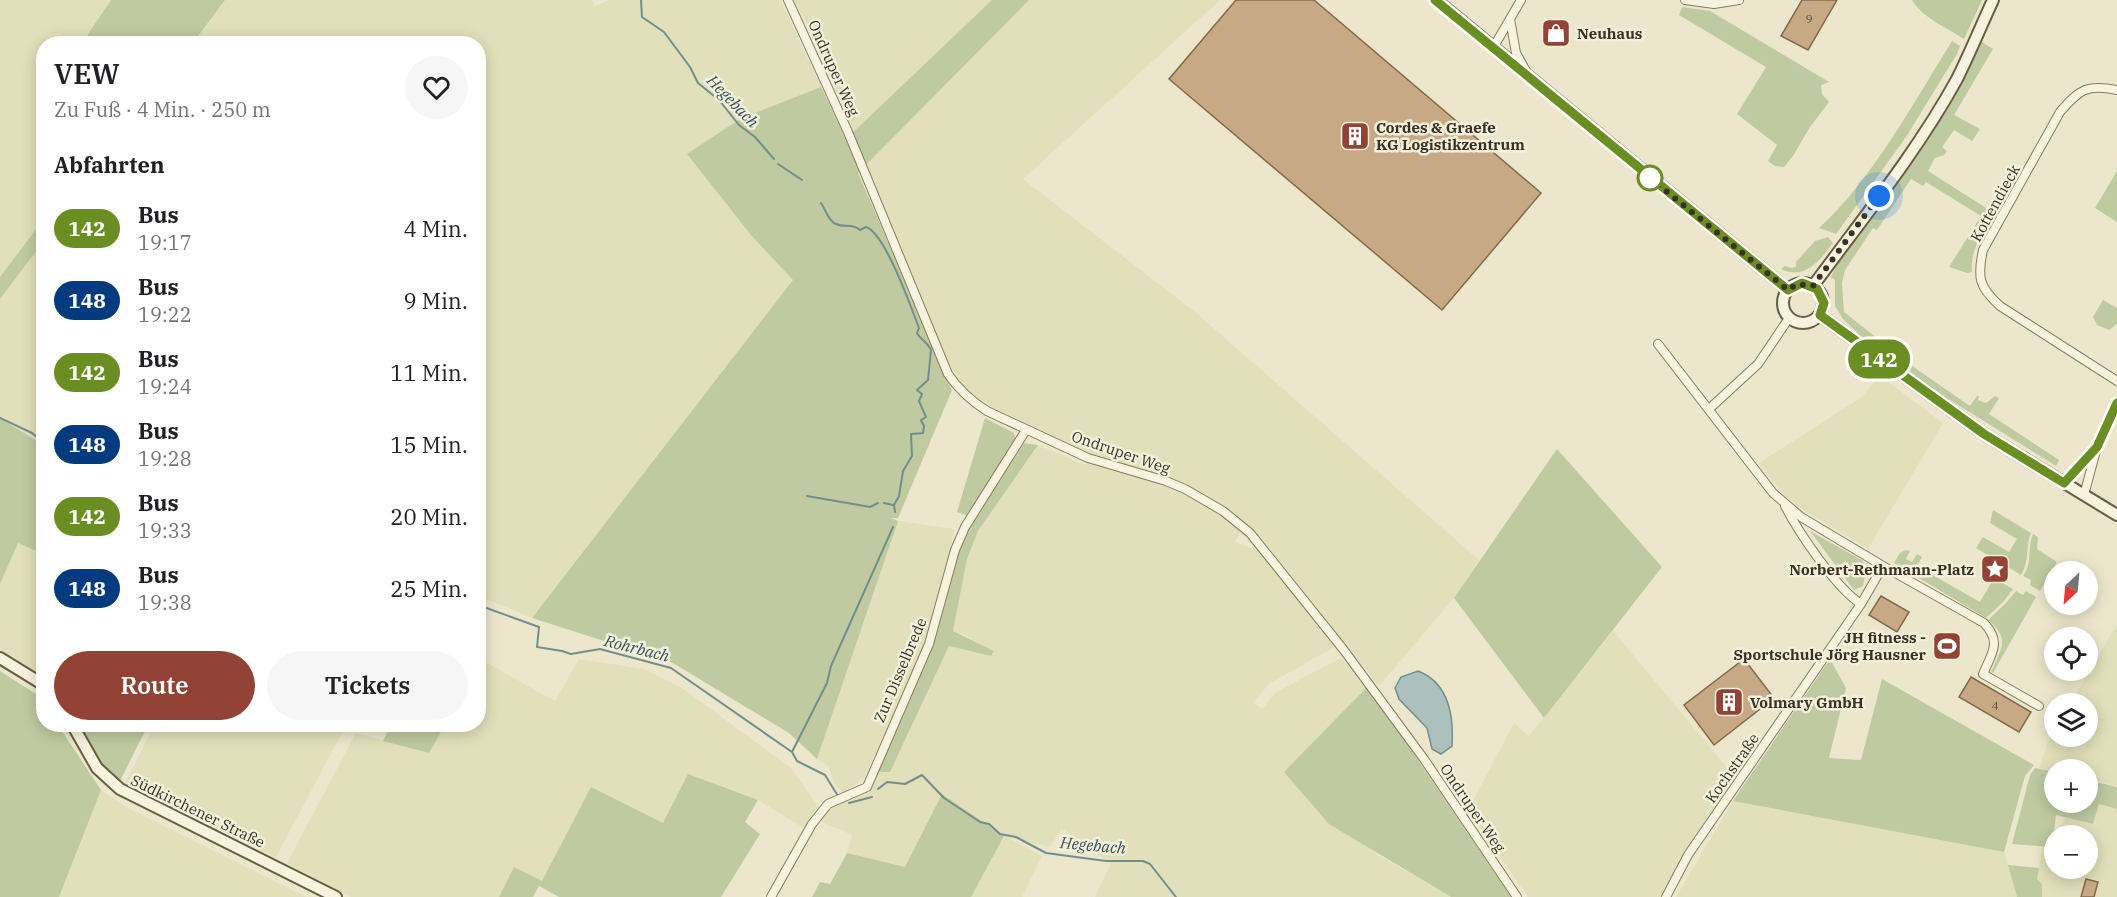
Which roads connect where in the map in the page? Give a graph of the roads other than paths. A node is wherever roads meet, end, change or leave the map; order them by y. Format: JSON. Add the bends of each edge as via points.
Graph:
{"nodes":[{"id":1,"x":788,"y":0,"type":"edge"},
{"id":2,"x":1436,"y":0,"type":"edge"},
{"id":3,"x":1521,"y":0,"type":"edge"},
{"id":4,"x":1685,"y":0,"type":"edge"},
{"id":5,"x":1739,"y":0,"type":"edge"},
{"id":6,"x":1993,"y":0,"type":"edge"},
{"id":7,"x":1510,"y":19,"type":"junction"},
{"id":8,"x":1494,"y":48,"type":"junction"},
{"id":9,"x":1529,"y":77,"type":"junction"},
{"id":10,"x":2117,"y":90,"type":"edge"},
{"id":11,"x":1813,"y":286,"type":"junction"},
{"id":12,"x":1788,"y":290,"type":"junction"},
{"id":13,"x":1820,"y":315,"type":"junction"},
{"id":14,"x":1789,"y":318,"type":"junction"},
{"id":15,"x":1658,"y":344,"type":"dead end"},
{"id":16,"x":2117,"y":381,"type":"edge"},
{"id":17,"x":2117,"y":404,"type":"edge"},
{"id":18,"x":1709,"y":408,"type":"junction"},
{"id":19,"x":1026,"y":430,"type":"junction"},
{"id":20,"x":2097,"y":447,"type":"junction"},
{"id":21,"x":2064,"y":483,"type":"junction"},
{"id":22,"x":2084,"y":495,"type":"junction"},
{"id":23,"x":1784,"y":505,"type":"junction"},
{"id":24,"x":2117,"y":515,"type":"edge"},
{"id":25,"x":1883,"y":566,"type":"junction"},
{"id":26,"x":1862,"y":604,"type":"junction"},
{"id":27,"x":0,"y":658,"type":"edge"},
{"id":28,"x":36,"y":680,"type":"edge"},
{"id":29,"x":2039,"y":706,"type":"dead end"},
{"id":30,"x":77,"y":732,"type":"edge"},
{"id":31,"x":336,"y":897,"type":"edge"},
{"id":32,"x":771,"y":897,"type":"edge"},
{"id":33,"x":1517,"y":897,"type":"edge"},
{"id":34,"x":1665,"y":897,"type":"edge"}],
"edges":[{"from":1,"to":19,"type":"street","name":"Ondruper Weg","via":[[848,132],[948,374],[972,402]]},
{"from":2,"to":8,"type":"main road"},
{"from":3,"to":7,"type":"street"},
{"from":4,"to":5,"type":"street","via":[[1714,4]]},
{"from":6,"to":11,"type":"main road","via":[[1937,112]]},
{"from":7,"to":8,"type":"street"},
{"from":7,"to":9,"type":"street","via":[[1516,53]]},
{"from":8,"to":9,"type":"main road"},
{"from":9,"to":12,"type":"main road"},
{"from":10,"to":16,"type":"street","name":"Kottendieck","via":[[2086,88],[2060,112],[1983,250],[1979,268],[1981,284],[2000,306]]},
{"from":11,"to":12,"type":"main road","via":[[1797,284]]},
{"from":11,"to":13,"type":"main road","via":[[1823,298]]},
{"from":12,"to":14,"type":"main road","via":[[1783,308]]},
{"from":13,"to":14,"type":"main road","via":[[1806,323]]},
{"from":13,"to":21,"type":"main road","via":[[1984,434]]},
{"from":14,"to":18,"type":"street","via":[[1758,364]]},
{"from":15,"to":18,"type":"street"},
{"from":17,"to":20,"type":"street"},
{"from":18,"to":23,"type":"street"},
{"from":19,"to":32,"type":"street","name":"Zur Disselbrede","via":[[965,527],[929,644],[867,787],[828,804],[812,824]]},
{"from":19,"to":33,"type":"street","name":"Ondruper Weg","via":[[1088,458],[1185,489],[1223,511],[1250,533],[1343,649]]},
{"from":20,"to":21,"type":"street"},
{"from":20,"to":22,"type":"street"},
{"from":21,"to":22,"type":"main road"},
{"from":22,"to":24,"type":"main road"},
{"from":23,"to":25,"type":"street"},
{"from":23,"to":26,"type":"street","via":[[1794,524],[1849,595]]},
{"from":25,"to":26,"type":"street","name":"Kochstraße"},
{"from":25,"to":29,"type":"street","via":[[1984,623],[1993,632],[1995,646],[1983,674]]},
{"from":26,"to":34,"type":"street","name":"Kochstraße","via":[[1688,855]]},
{"from":27,"to":28,"type":"main road"},
{"from":30,"to":31,"type":"main road","name":"Südkirchener Straße","via":[[97,768],[120,789]]}]}
